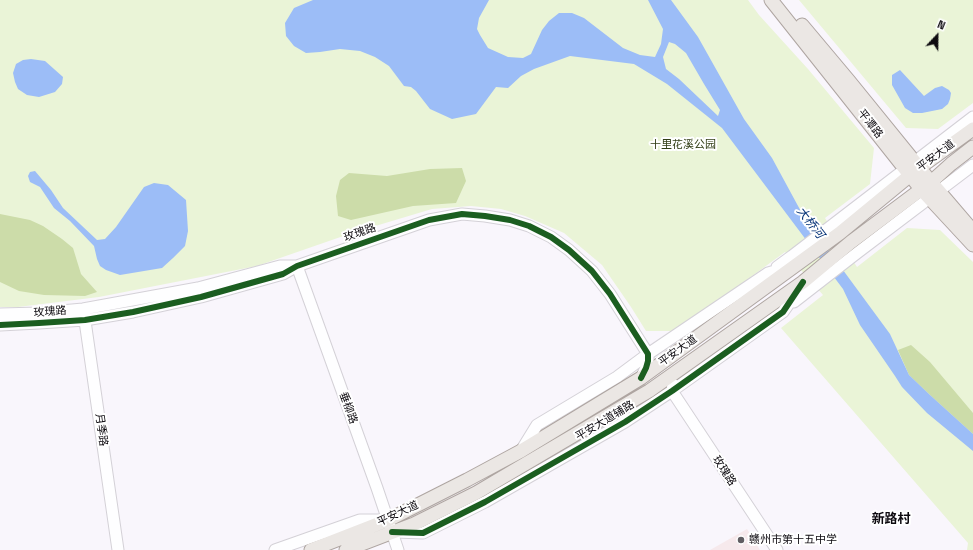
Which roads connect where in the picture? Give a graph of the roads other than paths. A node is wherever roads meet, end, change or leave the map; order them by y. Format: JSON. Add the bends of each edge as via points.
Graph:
{"nodes":[{"id":1,"x":771,"y":0,"type":"edge"},
{"id":2,"x":781,"y":0,"type":"edge"},
{"id":3,"x":973,"y":117,"type":"edge"},
{"id":4,"x":973,"y":128,"type":"edge"},
{"id":5,"x":973,"y":147,"type":"edge"},
{"id":6,"x":973,"y":165,"type":"edge"},
{"id":7,"x":912,"y":169,"type":"junction"},
{"id":8,"x":930,"y":190,"type":"junction"},
{"id":9,"x":973,"y":231,"type":"edge"},
{"id":10,"x":973,"y":245,"type":"edge"},
{"id":11,"x":794,"y":260,"type":"junction"},
{"id":12,"x":297,"y":266,"type":"junction"},
{"id":13,"x":806,"y":286,"type":"junction"},
{"id":14,"x":0,"y":314,"type":"edge"},
{"id":15,"x":84,"y":314,"type":"junction"},
{"id":16,"x":0,"y":325,"type":"edge"},
{"id":17,"x":648,"y":354,"type":"junction"},
{"id":18,"x":673,"y":355,"type":"junction"},
{"id":19,"x":683,"y":368,"type":"junction"},
{"id":20,"x":641,"y":378,"type":"junction"},
{"id":21,"x":649,"y":391,"type":"junction"},
{"id":22,"x":672,"y":391,"type":"junction"},
{"id":23,"x":521,"y":451,"type":"junction"},
{"id":24,"x":534,"y":459,"type":"junction"},
{"id":25,"x":521,"y":481,"type":"junction"},
{"id":26,"x":390,"y":526,"type":"junction"},
{"id":27,"x":118,"y":550,"type":"edge"},
{"id":28,"x":275,"y":550,"type":"edge"},
{"id":29,"x":311,"y":550,"type":"edge"},
{"id":30,"x":346,"y":550,"type":"edge"},
{"id":31,"x":398,"y":550,"type":"edge"},
{"id":32,"x":777,"y":550,"type":"edge"}],
"edges":[{"from":1,"to":7,"type":"main road","name":"平潭路"},
{"from":2,"to":7,"type":"main road","name":"平潭路","via":[[849,81]]},
{"from":3,"to":7,"type":"street","name":"平安大道"},
{"from":4,"to":7,"type":"main road","name":"平安大道"},
{"from":5,"to":8,"type":"main road","name":"平安大道","via":[[951,164]]},
{"from":6,"to":8,"type":"street","name":"平安大道"},
{"from":7,"to":8,"type":"main road","name":"平潭路"},
{"from":7,"to":11,"type":"main road","name":"平安大道","via":[[882,198]]},
{"from":8,"to":9,"type":"main road","name":"平潭路"},
{"from":8,"to":10,"type":"main road","name":"平潭路"},
{"from":8,"to":13,"type":"main road","name":"平安大道"},
{"from":11,"to":17,"type":"street","via":[[768,273]]},
{"from":11,"to":18,"type":"main road","name":"平安大道"},
{"from":12,"to":15,"type":"street","name":"玫瑰路","via":[[280,266]]},
{"from":12,"to":17,"type":"street","name":"玫瑰路","via":[[429,220],[462,214],[510,220],[550,237],[570,250],[590,269],[610,294]]},
{"from":12,"to":26,"type":"street","name":"垂柳路"},
{"from":13,"to":19,"type":"main road","name":"平安大道"},
{"from":13,"to":22,"type":"street","name":"平安大道辅路","via":[[783,312]]},
{"from":14,"to":15,"type":"street","name":"玫瑰路"},
{"from":15,"to":16,"type":"street","name":"玫瑰路","via":[[39,323]]},
{"from":15,"to":27,"type":"street","name":"月季路"},
{"from":17,"to":18,"type":"street","via":[[664,357]]},
{"from":17,"to":20,"type":"street"},
{"from":17,"to":23,"type":"street","via":[[617,377],[538,425]]},
{"from":18,"to":20,"type":"main road","name":"平安大道"},
{"from":19,"to":21,"type":"main road","name":"平安大道"},
{"from":19,"to":22,"type":"street","via":[[673,382]]},
{"from":20,"to":23,"type":"main road","name":"平安大道"},
{"from":21,"to":22,"type":"street"},
{"from":21,"to":24,"type":"main road","name":"平安大道"},
{"from":22,"to":25,"type":"street","name":"平安大道辅路","via":[[625,422]]},
{"from":22,"to":32,"type":"street","name":"玫瑰路"},
{"from":23,"to":26,"type":"main road","name":"平安大道"},
{"from":24,"to":25,"type":"street"},
{"from":24,"to":26,"type":"main road","name":"平安大道","via":[[476,493],[414,524]]},
{"from":25,"to":26,"type":"street","name":"平安大道辅路","via":[[423,533]]},
{"from":26,"to":28,"type":"street","name":"平安大道辅路","via":[[360,520]]},
{"from":26,"to":29,"type":"main road","name":"平安大道"},
{"from":26,"to":30,"type":"main road","name":"平安大道"},
{"from":26,"to":31,"type":"street","name":"垂柳路"}]}
